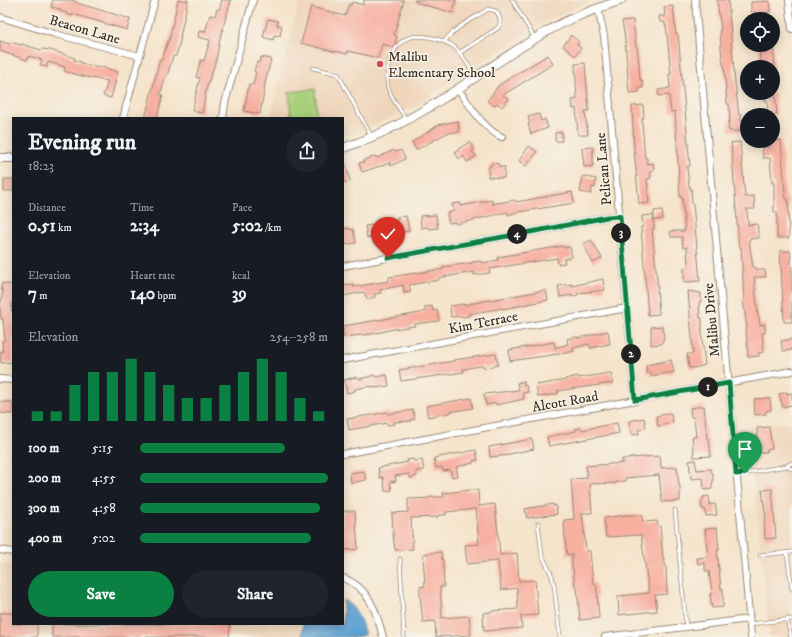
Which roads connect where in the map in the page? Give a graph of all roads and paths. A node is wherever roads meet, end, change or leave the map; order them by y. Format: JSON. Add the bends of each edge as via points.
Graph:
{"nodes":[{"id":1,"x":155,"y":0,"type":"edge"},
{"id":2,"x":253,"y":0,"type":"edge"},
{"id":3,"x":512,"y":0,"type":"edge"},
{"id":4,"x":622,"y":0,"type":"edge"},
{"id":5,"x":695,"y":0,"type":"edge"},
{"id":6,"x":789,"y":0,"type":"edge"},
{"id":7,"x":598,"y":8,"type":"junction"},
{"id":8,"x":0,"y":17,"type":"edge"},
{"id":9,"x":792,"y":29,"type":"edge"},
{"id":10,"x":535,"y":39,"type":"junction"},
{"id":11,"x":445,"y":41,"type":"junction"},
{"id":12,"x":459,"y":53,"type":"junction"},
{"id":13,"x":140,"y":56,"type":"junction"},
{"id":14,"x":313,"y":68,"type":"dead end"},
{"id":15,"x":476,"y":77,"type":"junction"},
{"id":16,"x":458,"y":89,"type":"junction"},
{"id":17,"x":123,"y":117,"type":"edge"},
{"id":18,"x":223,"y":117,"type":"edge"},
{"id":19,"x":407,"y":121,"type":"junction"},
{"id":20,"x":502,"y":137,"type":"dead end"},
{"id":21,"x":372,"y":138,"type":"junction"},
{"id":22,"x":344,"y":148,"type":"edge"},
{"id":23,"x":0,"y":158,"type":"edge"},
{"id":24,"x":12,"y":158,"type":"edge"},
{"id":25,"x":620,"y":216,"type":"junction"},
{"id":26,"x":344,"y":266,"type":"edge"},
{"id":27,"x":627,"y":308,"type":"junction"},
{"id":28,"x":344,"y":360,"type":"edge"},
{"id":29,"x":792,"y":371,"type":"edge"},
{"id":30,"x":0,"y":379,"type":"edge"},
{"id":31,"x":12,"y":380,"type":"edge"},
{"id":32,"x":729,"y":383,"type":"junction"},
{"id":33,"x":635,"y":400,"type":"junction"},
{"id":34,"x":344,"y":454,"type":"edge"},
{"id":35,"x":792,"y":463,"type":"edge"},
{"id":36,"x":786,"y":466,"type":"junction"},
{"id":37,"x":792,"y":469,"type":"edge"},
{"id":38,"x":736,"y":474,"type":"junction"},
{"id":39,"x":675,"y":510,"type":"dead end"},
{"id":40,"x":538,"y":523,"type":"dead end"},
{"id":41,"x":0,"y":550,"type":"edge"},
{"id":42,"x":12,"y":552,"type":"edge"},
{"id":43,"x":792,"y":552,"type":"edge"},
{"id":44,"x":787,"y":553,"type":"junction"},
{"id":45,"x":760,"y":555,"type":"dead end"},
{"id":46,"x":400,"y":559,"type":"dead end"},
{"id":47,"x":344,"y":579,"type":"edge"},
{"id":48,"x":792,"y":589,"type":"edge"},
{"id":49,"x":792,"y":618,"type":"edge"},
{"id":50,"x":787,"y":619,"type":"junction"},
{"id":51,"x":750,"y":621,"type":"junction"},
{"id":52,"x":686,"y":626,"type":"junction"},
{"id":53,"x":383,"y":637,"type":"edge"},
{"id":54,"x":404,"y":637,"type":"edge"},
{"id":55,"x":560,"y":637,"type":"edge"},
{"id":56,"x":605,"y":637,"type":"edge"},
{"id":57,"x":751,"y":637,"type":"edge"},
{"id":58,"x":790,"y":637,"type":"edge"}],
"edges":[{"from":1,"to":13,"type":"street"},
{"from":2,"to":18,"type":"street"},
{"from":3,"to":10,"type":"lane"},
{"from":4,"to":7,"type":"street"},
{"from":5,"to":32,"type":"street","name":"Malibu Drive"},
{"from":6,"to":9,"type":"street"},
{"from":7,"to":10,"type":"street","via":[[569,20]]},
{"from":7,"to":25,"type":"street","name":"Pelican Lane","via":[[604,36]]},
{"from":8,"to":13,"type":"street","name":"Beacon Lane"},
{"from":10,"to":15,"type":"street"},
{"from":11,"to":12,"type":"lane"},
{"from":11,"to":12,"type":"lane","via":[[457,29],[488,9],[496,11],[501,18],[498,28]]},
{"from":11,"to":19,"type":"lane","via":[[411,36],[400,43],[393,54],[388,67],[388,86]]},
{"from":12,"to":15,"type":"lane"},
{"from":13,"to":17,"type":"street"},
{"from":14,"to":21,"type":"lane","via":[[338,74]]},
{"from":15,"to":16,"type":"street"},
{"from":16,"to":19,"type":"street"},
{"from":16,"to":20,"type":"street","via":[[483,124]]},
{"from":19,"to":21,"type":"street"},
{"from":21,"to":22,"type":"street"},
{"from":23,"to":24,"type":"street"},
{"from":25,"to":26,"type":"street"},
{"from":25,"to":27,"type":"street","name":"Pelican Lane"},
{"from":27,"to":28,"type":"street","name":"Kim Terrace"},
{"from":27,"to":33,"type":"street","name":"Pelican Lane"},
{"from":29,"to":32,"type":"street","name":"Alcott Road"},
{"from":30,"to":31,"type":"street"},
{"from":32,"to":33,"type":"street","name":"Alcott Road"},
{"from":32,"to":38,"type":"street","name":"Malibu Drive"},
{"from":33,"to":34,"type":"street","name":"Alcott Road"},
{"from":35,"to":36,"type":"lane"},
{"from":36,"to":37,"type":"lane"},
{"from":36,"to":38,"type":"lane"},
{"from":38,"to":51,"type":"street","name":"Malibu Drive"},
{"from":39,"to":52,"type":"lane"},
{"from":40,"to":55,"type":"lane","via":[[542,555],[554,585]]},
{"from":41,"to":42,"type":"street"},
{"from":43,"to":44,"type":"lane"},
{"from":44,"to":45,"type":"lane"},
{"from":44,"to":48,"type":"lane"},
{"from":46,"to":54,"type":"lane"},
{"from":47,"to":53,"type":"street","via":[[358,586],[369,599],[380,623]]},
{"from":49,"to":50,"type":"lane"},
{"from":50,"to":51,"type":"lane"},
{"from":50,"to":58,"type":"lane"},
{"from":51,"to":52,"type":"street"},
{"from":51,"to":57,"type":"street","name":"Malibu Drive"},
{"from":52,"to":56,"type":"street"}]}
